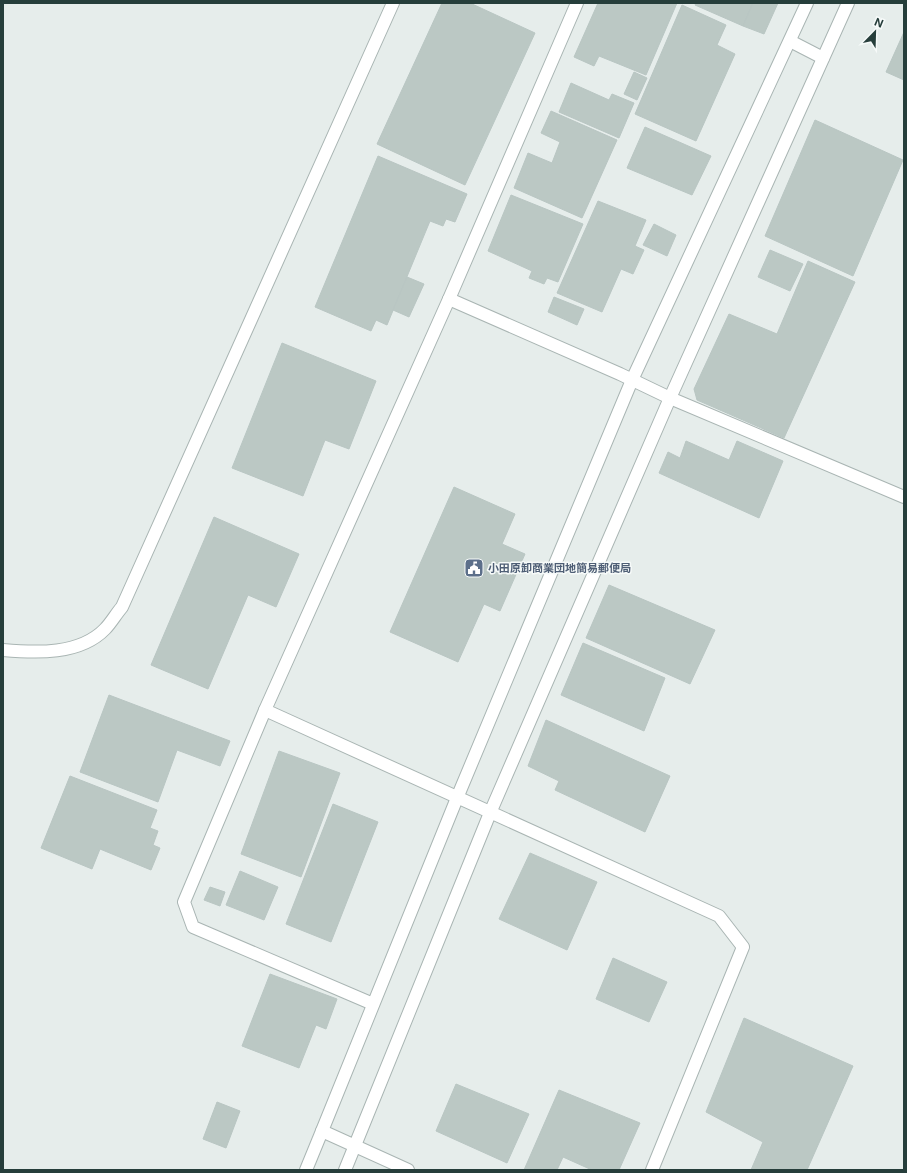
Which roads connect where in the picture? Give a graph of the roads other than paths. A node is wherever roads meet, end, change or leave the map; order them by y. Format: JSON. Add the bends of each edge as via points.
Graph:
{"nodes":[{"id":1,"x":393,"y":3,"type":"edge"},
{"id":2,"x":577,"y":3,"type":"edge"},
{"id":3,"x":807,"y":3,"type":"edge"},
{"id":4,"x":848,"y":3,"type":"edge"},
{"id":5,"x":790,"y":41,"type":"junction"},
{"id":6,"x":823,"y":58,"type":"junction"},
{"id":7,"x":449,"y":299,"type":"junction"},
{"id":8,"x":632,"y":380,"type":"junction"},
{"id":9,"x":670,"y":398,"type":"junction"},
{"id":10,"x":904,"y":497,"type":"edge"},
{"id":11,"x":3,"y":650,"type":"edge"},
{"id":12,"x":265,"y":710,"type":"junction"},
{"id":13,"x":456,"y":798,"type":"junction"},
{"id":14,"x":490,"y":813,"type":"junction"},
{"id":15,"x":373,"y":1004,"type":"junction"},
{"id":16,"x":322,"y":1132,"type":"junction"},
{"id":17,"x":354,"y":1146,"type":"junction"},
{"id":18,"x":306,"y":1170,"type":"edge"},
{"id":19,"x":345,"y":1170,"type":"edge"},
{"id":20,"x":408,"y":1170,"type":"edge"},
{"id":21,"x":652,"y":1170,"type":"edge"}],
"edges":[{"from":1,"to":11,"type":"street","via":[[122,607],[105,629],[90,641],[73,648],[49,651]]},
{"from":2,"to":7,"type":"street"},
{"from":3,"to":5,"type":"street"},
{"from":4,"to":6,"type":"street"},
{"from":5,"to":6,"type":"street"},
{"from":5,"to":8,"type":"street"},
{"from":6,"to":9,"type":"street"},
{"from":7,"to":8,"type":"street"},
{"from":7,"to":12,"type":"street"},
{"from":8,"to":9,"type":"street"},
{"from":8,"to":13,"type":"street"},
{"from":9,"to":10,"type":"street"},
{"from":9,"to":14,"type":"street"},
{"from":12,"to":13,"type":"street"},
{"from":12,"to":15,"type":"street","via":[[184,902],[193,927]]},
{"from":13,"to":14,"type":"street"},
{"from":13,"to":15,"type":"street"},
{"from":14,"to":17,"type":"street"},
{"from":14,"to":21,"type":"street","via":[[719,916],[743,947]]},
{"from":15,"to":16,"type":"street"},
{"from":16,"to":17,"type":"street"},
{"from":16,"to":18,"type":"street"},
{"from":17,"to":19,"type":"street"},
{"from":17,"to":20,"type":"street"}]}
